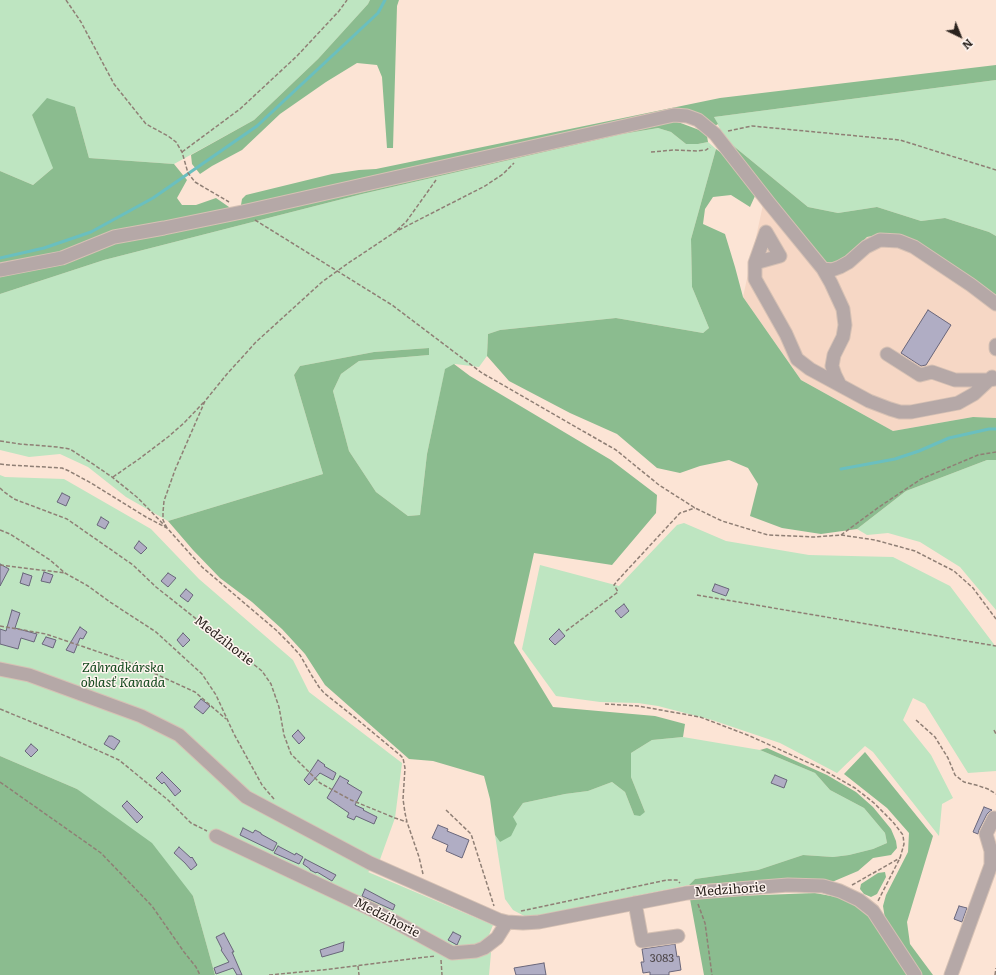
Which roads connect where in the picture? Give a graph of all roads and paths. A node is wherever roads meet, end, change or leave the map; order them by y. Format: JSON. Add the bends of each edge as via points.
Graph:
{"nodes":[{"id":1,"x":66,"y":0,"type":"edge"},
{"id":2,"x":347,"y":0,"type":"edge"},
{"id":3,"x":717,"y":136,"type":"junction"},
{"id":4,"x":527,"y":148,"type":"junction"},
{"id":5,"x":182,"y":152,"type":"junction"},
{"id":6,"x":651,"y":152,"type":"dead end"},
{"id":7,"x":445,"y":166,"type":"junction"},
{"id":8,"x":996,"y":170,"type":"edge"},
{"id":9,"x":242,"y":212,"type":"junction"},
{"id":10,"x":395,"y":232,"type":"junction"},
{"id":11,"x":755,"y":263,"type":"dead end"},
{"id":12,"x":823,"y":269,"type":"junction"},
{"id":13,"x":0,"y":270,"type":"edge"},
{"id":14,"x":337,"y":271,"type":"junction"},
{"id":15,"x":996,"y":304,"type":"edge"},
{"id":16,"x":996,"y":345,"type":"edge"},
{"id":17,"x":996,"y":349,"type":"edge"},
{"id":18,"x":886,"y":354,"type":"dead end"},
{"id":19,"x":994,"y":378,"type":"edge"},
{"id":20,"x":840,"y":385,"type":"junction"},
{"id":21,"x":205,"y":401,"type":"junction"},
{"id":22,"x":0,"y":441,"type":"edge"},
{"id":23,"x":996,"y":452,"type":"edge"},
{"id":24,"x":0,"y":464,"type":"edge"},
{"id":25,"x":112,"y":477,"type":"junction"},
{"id":26,"x":0,"y":488,"type":"edge"},
{"id":27,"x":696,"y":508,"type":"junction"},
{"id":28,"x":167,"y":528,"type":"junction"},
{"id":29,"x":0,"y":530,"type":"edge"},
{"id":30,"x":841,"y":535,"type":"junction"},
{"id":31,"x":0,"y":565,"type":"edge"},
{"id":32,"x":65,"y":573,"type":"junction"},
{"id":33,"x":697,"y":595,"type":"dead end"},
{"id":34,"x":996,"y":620,"type":"edge"},
{"id":35,"x":0,"y":626,"type":"edge"},
{"id":36,"x":566,"y":631,"type":"dead end"},
{"id":37,"x":996,"y":646,"type":"edge"},
{"id":38,"x":0,"y":669,"type":"edge"},
{"id":39,"x":605,"y":704,"type":"dead end"},
{"id":40,"x":0,"y":709,"type":"edge"},
{"id":41,"x":228,"y":720,"type":"junction"},
{"id":42,"x":916,"y":720,"type":"dead end"},
{"id":43,"x":994,"y":730,"type":"dead end"},
{"id":44,"x":996,"y":734,"type":"edge"},
{"id":45,"x":0,"y":782,"type":"edge"},
{"id":46,"x":996,"y":794,"type":"edge"},
{"id":47,"x":274,"y":800,"type":"dead end"},
{"id":48,"x":446,"y":810,"type":"dead end"},
{"id":49,"x":994,"y":818,"type":"dead end"},
{"id":50,"x":408,"y":822,"type":"junction"},
{"id":51,"x":216,"y":836,"type":"joint"},
{"id":52,"x":900,"y":858,"type":"junction"},
{"id":53,"x":425,"y":888,"type":"junction"},
{"id":54,"x":840,"y":891,"type":"junction"},
{"id":55,"x":690,"y":893,"type":"junction"},
{"id":56,"x":635,"y":903,"type":"junction"},
{"id":57,"x":873,"y":911,"type":"junction"},
{"id":58,"x":503,"y":921,"type":"junction"},
{"id":59,"x":678,"y":936,"type":"dead end"},
{"id":60,"x":358,"y":966,"type":"junction"},
{"id":61,"x":996,"y":968,"type":"edge"},
{"id":62,"x":283,"y":974,"type":"edge"},
{"id":63,"x":200,"y":975,"type":"edge"},
{"id":64,"x":269,"y":975,"type":"edge"},
{"id":65,"x":359,"y":975,"type":"edge"},
{"id":66,"x":442,"y":975,"type":"edge"},
{"id":67,"x":712,"y":975,"type":"edge"},
{"id":68,"x":915,"y":975,"type":"edge"},
{"id":69,"x":951,"y":975,"type":"edge"},
{"id":70,"x":995,"y":975,"type":"edge"}],
"edges":[{"from":1,"to":5,"type":"path","via":[[81,22],[114,84],[146,124],[176,142]]},
{"from":2,"to":5,"type":"path","via":[[339,12],[297,56],[240,109]]},
{"from":3,"to":4,"type":"street","via":[[698,120],[674,115]]},
{"from":3,"to":6,"type":"path","via":[[706,150]]},
{"from":3,"to":8,"type":"path","via":[[752,126],[900,140]]},
{"from":3,"to":12,"type":"street"},
{"from":4,"to":7,"type":"street"},
{"from":4,"to":10,"type":"path","via":[[502,174],[485,186]]},
{"from":5,"to":9,"type":"path","via":[[188,173],[195,182]]},
{"from":7,"to":9,"type":"street"},
{"from":7,"to":10,"type":"path","via":[[406,222]]},
{"from":9,"to":13,"type":"street","via":[[114,237],[62,258]]},
{"from":9,"to":14,"type":"path"},
{"from":10,"to":14,"type":"path"},
{"from":11,"to":20,"type":"street","via":[[755,279],[797,359]]},
{"from":12,"to":15,"type":"street","via":[[832,270],[840,267],[866,246],[880,240],[899,241],[914,246]]},
{"from":12,"to":20,"type":"street","via":[[843,309],[843,337],[834,355],[832,366]]},
{"from":14,"to":21,"type":"path","via":[[256,342]]},
{"from":14,"to":27,"type":"path","via":[[392,305],[482,372],[616,450],[659,485]]},
{"from":16,"to":17,"type":"street"},
{"from":18,"to":19,"type":"street","via":[[920,375],[932,372],[954,380]]},
{"from":19,"to":20,"type":"street","via":[[958,403],[911,412],[890,410]]},
{"from":21,"to":25,"type":"path","via":[[168,437]]},
{"from":21,"to":28,"type":"path","via":[[164,501],[162,512]]},
{"from":22,"to":25,"type":"path","via":[[70,449]]},
{"from":23,"to":30,"type":"path","via":[[978,455],[921,479]]},
{"from":24,"to":28,"type":"path","via":[[70,470]]},
{"from":25,"to":28,"type":"path","via":[[138,498]]},
{"from":26,"to":50,"type":"path","name":"Medzihorie","via":[[14,499],[66,519],[134,565],[156,588],[262,671],[271,684],[291,754],[320,783],[351,800]]},
{"from":27,"to":30,"type":"path","via":[[722,521],[768,535],[814,538]]},
{"from":27,"to":36,"type":"path","via":[[680,513],[614,585],[618,592]]},
{"from":28,"to":50,"type":"path","via":[[202,566],[290,644],[324,693],[400,755],[406,768],[404,799]]},
{"from":29,"to":32,"type":"path","via":[[50,560]]},
{"from":30,"to":34,"type":"path","via":[[875,540],[915,551],[954,571],[973,588]]},
{"from":31,"to":32,"type":"path"},
{"from":32,"to":41,"type":"path","via":[[156,632],[202,674]]},
{"from":33,"to":37,"type":"path"},
{"from":35,"to":41,"type":"path","via":[[46,634],[134,664],[195,692]]},
{"from":38,"to":53,"type":"street","name":"Medzihorie","via":[[29,675],[61,686],[141,716],[179,735],[246,797],[370,863]]},
{"from":39,"to":52,"type":"path","via":[[638,706],[700,717],[750,736],[820,768],[855,788],[893,822],[903,835],[904,844]]},
{"from":40,"to":51,"type":"path","via":[[119,760],[168,800],[191,823]]},
{"from":41,"to":47,"type":"path","via":[[262,785]]},
{"from":42,"to":46,"type":"path","via":[[935,737],[948,758],[954,775],[964,782]]},
{"from":43,"to":44,"type":"path"},
{"from":45,"to":63,"type":"path","via":[[101,853],[152,906]]},
{"from":48,"to":58,"type":"path","via":[[470,834],[492,902]]},
{"from":49,"to":69,"type":"street","via":[[986,834],[992,865]]},
{"from":50,"to":53,"type":"path","via":[[422,867]]},
{"from":51,"to":58,"type":"street","name":"Medzihorie","via":[[377,912],[452,953],[484,948],[497,938]]},
{"from":52,"to":54,"type":"path"},
{"from":52,"to":57,"type":"path"},
{"from":53,"to":58,"type":"street","name":"Medzihorie"},
{"from":54,"to":55,"type":"street","name":"Medzihorie","via":[[823,886],[788,886]]},
{"from":54,"to":57,"type":"street","name":"Medzihorie","via":[[859,900]]},
{"from":55,"to":56,"type":"street","name":"Medzihorie"},
{"from":55,"to":58,"type":"path","via":[[678,880],[667,880],[522,910]]},
{"from":55,"to":67,"type":"path","via":[[705,922]]},
{"from":56,"to":58,"type":"street","name":"Medzihorie","via":[[539,922]]},
{"from":56,"to":59,"type":"street","via":[[642,941]]},
{"from":57,"to":68,"type":"street","name":"Medzihorie"},
{"from":60,"to":62,"type":"path"},
{"from":60,"to":65,"type":"path"},
{"from":60,"to":66,"type":"path","via":[[441,956]]},
{"from":61,"to":70,"type":"path"},
{"from":62,"to":64,"type":"path"}]}
